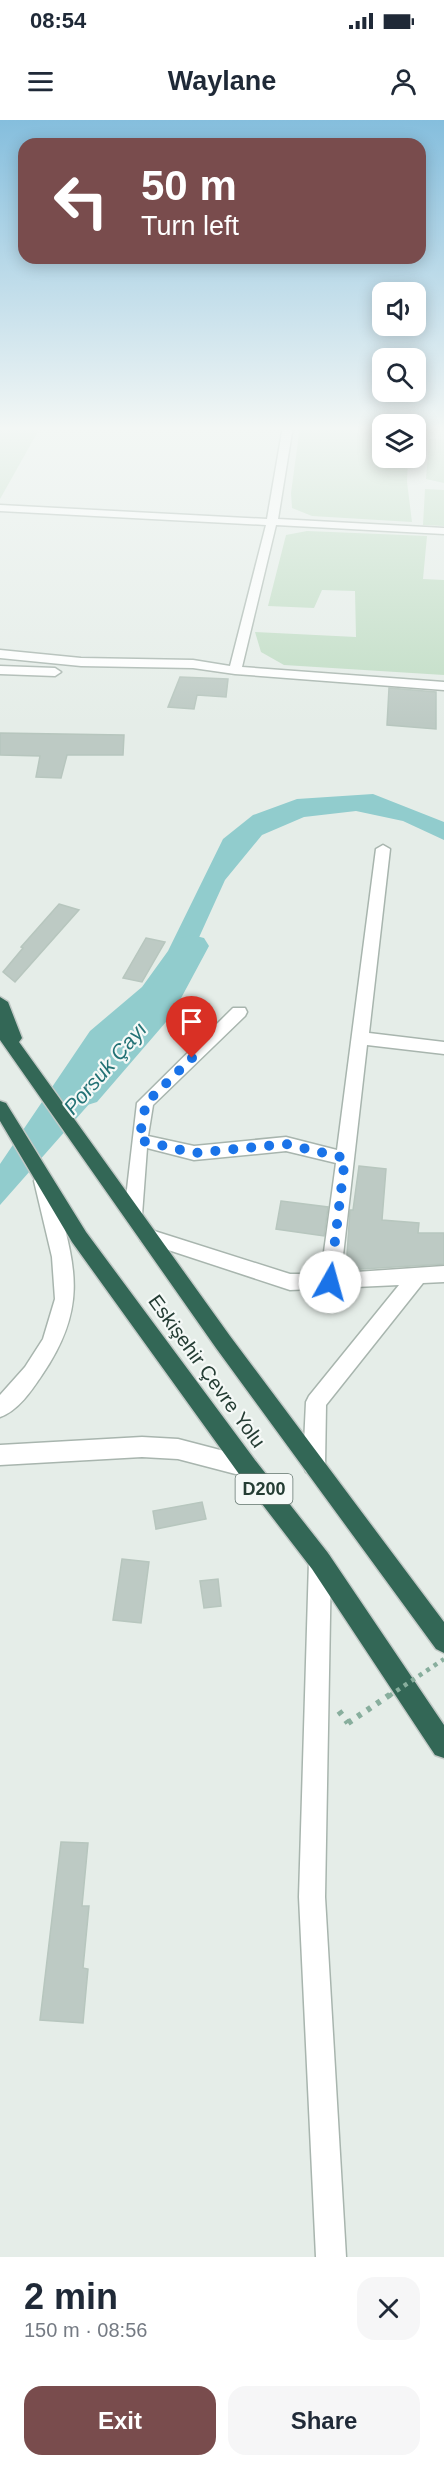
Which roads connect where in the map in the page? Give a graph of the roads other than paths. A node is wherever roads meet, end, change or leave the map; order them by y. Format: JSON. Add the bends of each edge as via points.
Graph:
{"nodes":[{"id":1,"x":271,"y":526,"type":"edge"},
{"id":2,"x":343,"y":526,"type":"edge"},
{"id":3,"x":444,"y":531,"type":"edge"},
{"id":4,"x":0,"y":654,"type":"edge"},
{"id":5,"x":0,"y":670,"type":"edge"},
{"id":6,"x":235,"y":670,"type":"junction"},
{"id":7,"x":444,"y":686,"type":"edge"},
{"id":8,"x":383,"y":849,"type":"dead end"},
{"id":9,"x":0,"y":1002,"type":"edge"},
{"id":10,"x":239,"y":1012,"type":"dead end"},
{"id":11,"x":0,"y":1028,"type":"edge"},
{"id":12,"x":360,"y":1038,"type":"junction"},
{"id":13,"x":444,"y":1048,"type":"edge"},
{"id":14,"x":21,"y":1057,"type":"junction"},
{"id":15,"x":0,"y":1107,"type":"edge"},
{"id":16,"x":139,"y":1140,"type":"junction"},
{"id":17,"x":345,"y":1158,"type":"junction"},
{"id":18,"x":44,"y":1181,"type":"junction"},
{"id":19,"x":134,"y":1215,"type":"junction"},
{"id":20,"x":148,"y":1236,"type":"junction"},
{"id":21,"x":444,"y":1274,"type":"edge"},
{"id":22,"x":418,"y":1275,"type":"junction"},
{"id":23,"x":330,"y":1282,"type":"junction"},
{"id":24,"x":0,"y":1408,"type":"edge"},
{"id":25,"x":0,"y":1455,"type":"edge"},
{"id":26,"x":314,"y":1465,"type":"junction"},
{"id":27,"x":247,"y":1467,"type":"junction"},
{"id":28,"x":320,"y":1561,"type":"junction"},
{"id":29,"x":444,"y":1641,"type":"edge"},
{"id":30,"x":444,"y":1746,"type":"edge"},
{"id":31,"x":331,"y":2257,"type":"edge"}],
"edges":[{"from":1,"to":6,"type":"street"},
{"from":2,"to":3,"type":"street"},
{"from":4,"to":6,"type":"street","via":[[81,662],[193,664]]},
{"from":5,"to":6,"type":"street","via":[[168,675]]},
{"from":6,"to":7,"type":"street"},
{"from":8,"to":12,"type":"street"},
{"from":9,"to":14,"type":"highway"},
{"from":10,"to":16,"type":"street","via":[[146,1103]]},
{"from":11,"to":14,"type":"highway","name":"Eskişehir Çevre Yolu","number":"D200"},
{"from":12,"to":13,"type":"street"},
{"from":12,"to":17,"type":"street"},
{"from":14,"to":19,"type":"highway","name":"Eskişehir Çevre Yolu","number":"D200"},
{"from":15,"to":18,"type":"highway","name":"Eskişehir Çevre Yolu","number":"D200"},
{"from":16,"to":17,"type":"street","via":[[194,1153],[286,1144]]},
{"from":16,"to":19,"type":"street"},
{"from":17,"to":23,"type":"street"},
{"from":18,"to":24,"type":"street","via":[[66,1300],[54,1337],[37,1369]]},
{"from":18,"to":27,"type":"highway","name":"Eskişehir Çevre Yolu","number":"D200"},
{"from":19,"to":20,"type":"highway","name":"Eskişehir Çevre Yolu","number":"D200"},
{"from":20,"to":23,"type":"street","via":[[291,1282]]},
{"from":20,"to":26,"type":"highway","name":"Eskişehir Çevre Yolu","number":"D200"},
{"from":21,"to":22,"type":"street"},
{"from":22,"to":23,"type":"street"},
{"from":22,"to":26,"type":"street","via":[[316,1402]]},
{"from":25,"to":27,"type":"street","via":[[178,1449]]},
{"from":26,"to":29,"type":"highway","name":"Eskişehir Çevre Yolu","number":"D200"},
{"from":27,"to":28,"type":"highway","name":"Eskişehir Çevre Yolu","number":"D200"},
{"from":28,"to":30,"type":"highway","name":"Eskişehir Çevre Yolu","number":"D200"},
{"from":28,"to":31,"type":"street","via":[[312,1897]]}]}
